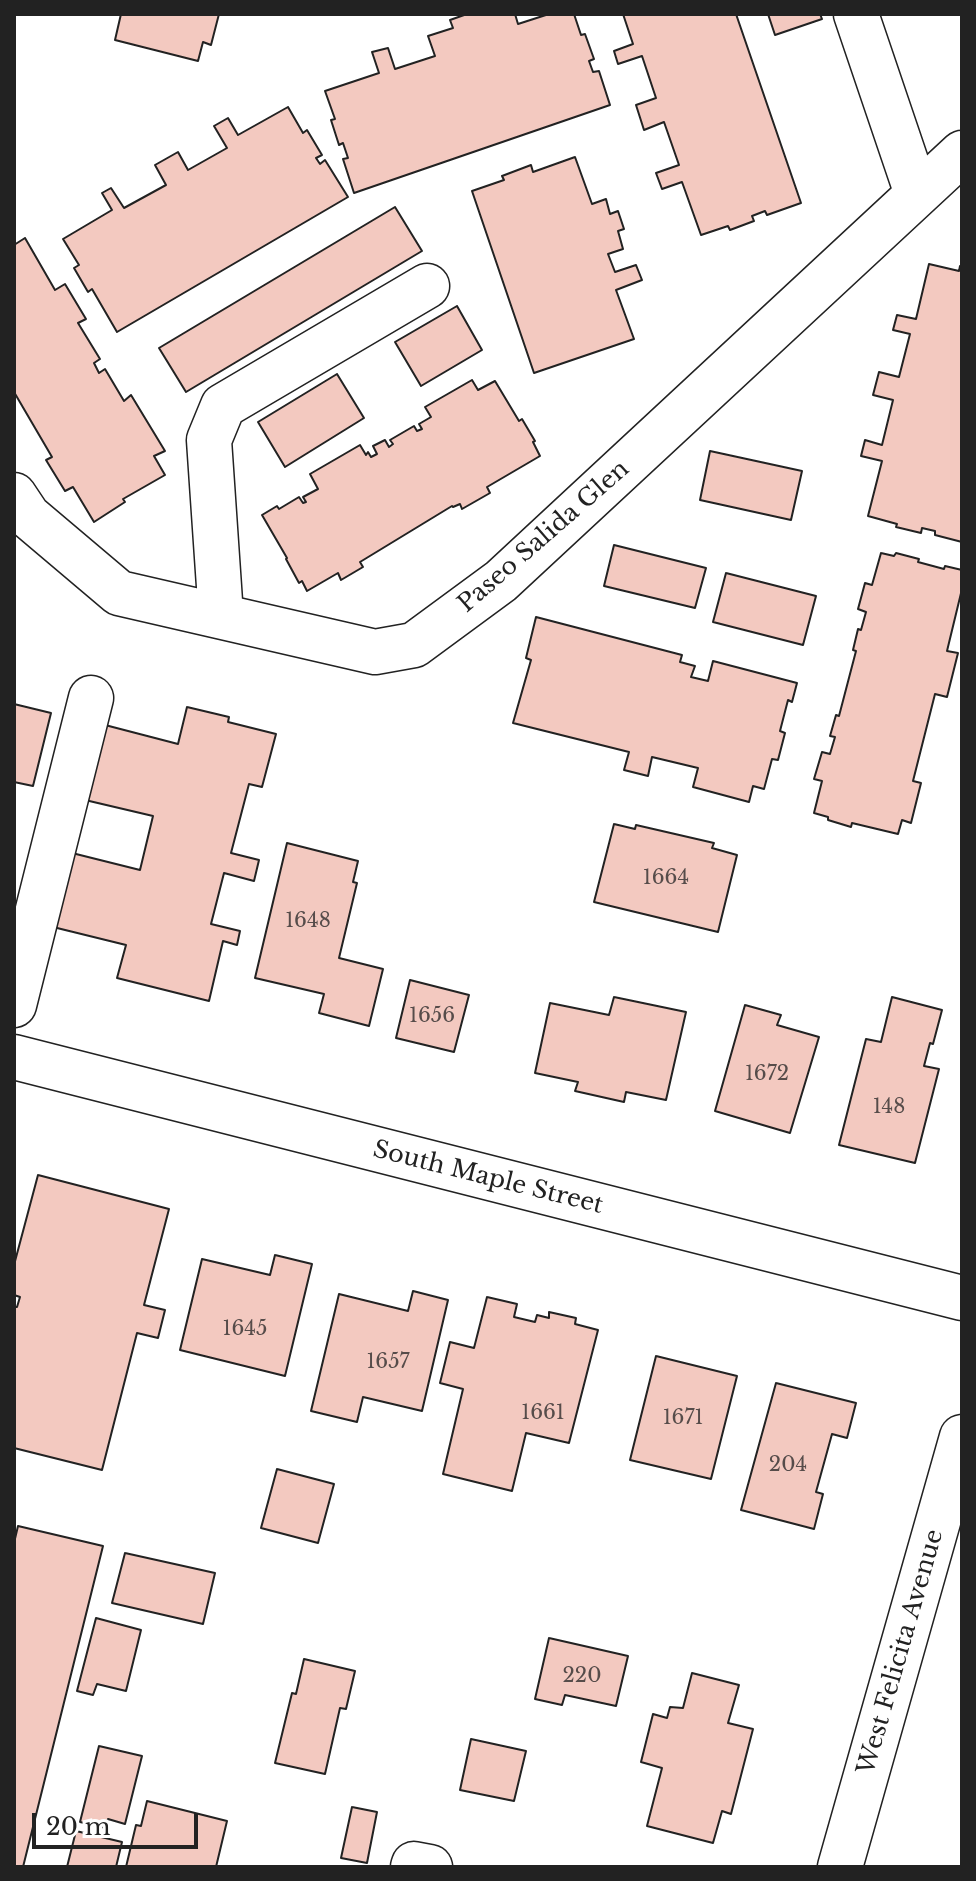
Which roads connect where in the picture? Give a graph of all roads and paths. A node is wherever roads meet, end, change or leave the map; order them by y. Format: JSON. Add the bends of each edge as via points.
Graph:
{"nodes":[{"id":1,"x":856,"y":14,"type":"edge"},
{"id":2,"x":962,"y":153,"type":"edge"},
{"id":3,"x":917,"y":194,"type":"junction"},
{"id":4,"x":427,"y":286,"type":"dead end"},
{"id":5,"x":14,"y":495,"type":"edge"},
{"id":6,"x":221,"y":616,"type":"junction"},
{"id":7,"x":91,"y":698,"type":"dead end"},
{"id":8,"x":14,"y":1005,"type":"edge"},
{"id":9,"x":14,"y":1057,"type":"edge"},
{"id":10,"x":962,"y":1298,"type":"edge"},
{"id":11,"x":961,"y":1444,"type":"edge"},
{"id":12,"x":413,"y":1867,"type":"edge"},
{"id":13,"x":430,"y":1867,"type":"edge"},
{"id":14,"x":840,"y":1867,"type":"edge"}],
"edges":[{"from":1,"to":3,"type":"street"},
{"from":2,"to":3,"type":"street","name":"Paseo Salida Glen"},
{"from":3,"to":6,"type":"street","name":"Paseo Salida Glen","via":[[501,581],[414,645],[375,652]]},
{"from":4,"to":6,"type":"street","via":[[223,406],[209,440]]},
{"from":5,"to":6,"type":"street","name":"Paseo Salida Glen","via":[[28,516],[119,593]]},
{"from":7,"to":8,"type":"street"},
{"from":9,"to":10,"type":"street","name":"South Maple Street"},
{"from":11,"to":14,"type":"street","name":"West Felicita Avenue"},
{"from":12,"to":13,"type":"street"}]}
